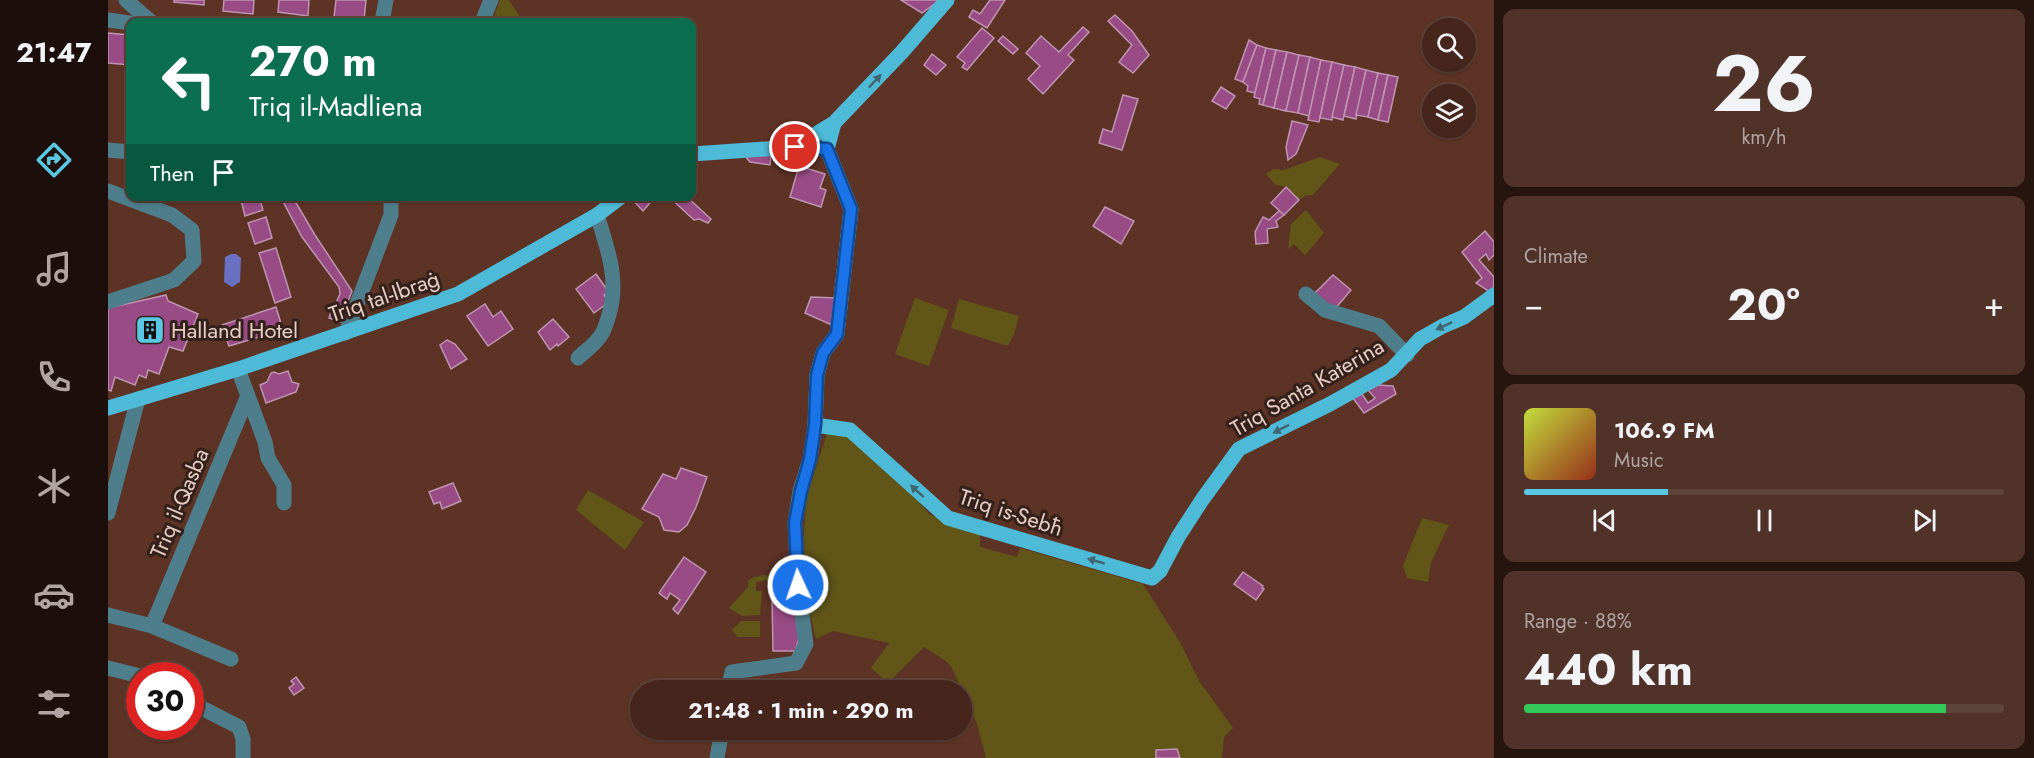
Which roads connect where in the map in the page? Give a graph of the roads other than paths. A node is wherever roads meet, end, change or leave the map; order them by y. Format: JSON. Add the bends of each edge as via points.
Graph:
{"nodes":[{"id":1,"x":126,"y":0,"type":"edge"},
{"id":2,"x":386,"y":0,"type":"edge"},
{"id":3,"x":491,"y":0,"type":"edge"},
{"id":4,"x":947,"y":0,"type":"edge"},
{"id":5,"x":146,"y":18,"type":"edge"},
{"id":6,"x":383,"y":18,"type":"edge"},
{"id":7,"x":484,"y":18,"type":"edge"},
{"id":8,"x":108,"y":21,"type":"edge"},
{"id":9,"x":126,"y":23,"type":"edge"},
{"id":10,"x":834,"y":123,"type":"junction"},
{"id":11,"x":795,"y":147,"type":"junction"},
{"id":12,"x":827,"y":149,"type":"junction"},
{"id":13,"x":108,"y":150,"type":"edge"},
{"id":14,"x":126,"y":152,"type":"edge"},
{"id":15,"x":696,"y":154,"type":"edge"},
{"id":16,"x":108,"y":191,"type":"edge"},
{"id":17,"x":126,"y":198,"type":"edge"},
{"id":18,"x":135,"y":201,"type":"edge"},
{"id":19,"x":392,"y":201,"type":"edge"},
{"id":20,"x":397,"y":201,"type":"edge"},
{"id":21,"x":615,"y":201,"type":"edge"},
{"id":22,"x":391,"y":215,"type":"junction"},
{"id":23,"x":597,"y":215,"type":"junction"},
{"id":24,"x":1306,"y":294,"type":"dead end"},
{"id":25,"x":1494,"y":295,"type":"edge"},
{"id":26,"x":108,"y":302,"type":"edge"},
{"id":27,"x":346,"y":333,"type":"junction"},
{"id":28,"x":1407,"y":355,"type":"junction"},
{"id":29,"x":578,"y":358,"type":"dead end"},
{"id":30,"x":238,"y":369,"type":"junction"},
{"id":31,"x":247,"y":398,"type":"junction"},
{"id":32,"x":138,"y":399,"type":"junction"},
{"id":33,"x":108,"y":408,"type":"edge"},
{"id":34,"x":815,"y":425,"type":"junction"},
{"id":35,"x":284,"y":503,"type":"dead end"},
{"id":36,"x":108,"y":513,"type":"edge"},
{"id":37,"x":1152,"y":578,"type":"joint"},
{"id":38,"x":108,"y":615,"type":"edge"},
{"id":39,"x":152,"y":626,"type":"junction"},
{"id":40,"x":231,"y":659,"type":"dead end"},
{"id":41,"x":108,"y":668,"type":"edge"},
{"id":42,"x":126,"y":672,"type":"edge"},
{"id":43,"x":731,"y":680,"type":"edge"},
{"id":44,"x":204,"y":709,"type":"edge"},
{"id":45,"x":720,"y":740,"type":"edge"},
{"id":46,"x":243,"y":758,"type":"edge"},
{"id":47,"x":717,"y":758,"type":"edge"}],
"edges":[{"from":1,"to":5,"type":"street"},
{"from":2,"to":6,"type":"street"},
{"from":3,"to":7,"type":"street"},
{"from":10,"to":4,"type":"main road","one_way":true},
{"from":8,"to":9,"type":"street"},
{"from":10,"to":11,"type":"main road"},
{"from":10,"to":12,"type":"main road"},
{"from":11,"to":12,"type":"main road"},
{"from":11,"to":15,"type":"main road"},
{"from":12,"to":34,"type":"main road","via":[[851,209],[837,334],[823,353],[817,375]]},
{"from":13,"to":14,"type":"street"},
{"from":16,"to":17,"type":"street"},
{"from":18,"to":26,"type":"street","via":[[172,215],[192,230],[194,261],[174,280]]},
{"from":19,"to":22,"type":"street"},
{"from":20,"to":22,"type":"street"},
{"from":21,"to":23,"type":"main road","name":"Triq tal-Ibraġ"},
{"from":22,"to":27,"type":"street"},
{"from":23,"to":27,"type":"main road","name":"Triq tal-Ibraġ","via":[[458,294]]},
{"from":23,"to":29,"type":"street","via":[[609,252],[614,291],[610,313],[598,340]]},
{"from":24,"to":28,"type":"street","via":[[1325,310],[1379,326]]},
{"from":25,"to":28,"type":"main road","name":"Triq Santa Katerina","one_way":true,"via":[[1464,317],[1420,339]]},
{"from":27,"to":30,"type":"main road","name":"Triq tal-Ibraġ"},
{"from":28,"to":37,"type":"main road","name":"Triq Santa Katerina","one_way":true,"via":[[1391,370],[1340,399],[1239,449]]},
{"from":30,"to":31,"type":"street"},
{"from":30,"to":32,"type":"main road","name":"Triq tal-Ibraġ"},
{"from":31,"to":35,"type":"street","via":[[268,458],[284,484]]},
{"from":31,"to":39,"type":"street","name":"Triq il-Qasba"},
{"from":32,"to":33,"type":"main road","name":"Triq tal-Ibraġ"},
{"from":32,"to":36,"type":"street"},
{"from":37,"to":34,"type":"main road","name":"Triq is-Sebħ","one_way":true,"via":[[948,518],[850,430]]},
{"from":34,"to":43,"type":"street","via":[[795,523],[806,644],[796,663],[732,672]]},
{"from":38,"to":39,"type":"street"},
{"from":39,"to":40,"type":"street"},
{"from":41,"to":42,"type":"street"},
{"from":44,"to":46,"type":"street","via":[[239,727]]},
{"from":45,"to":47,"type":"street"}]}
